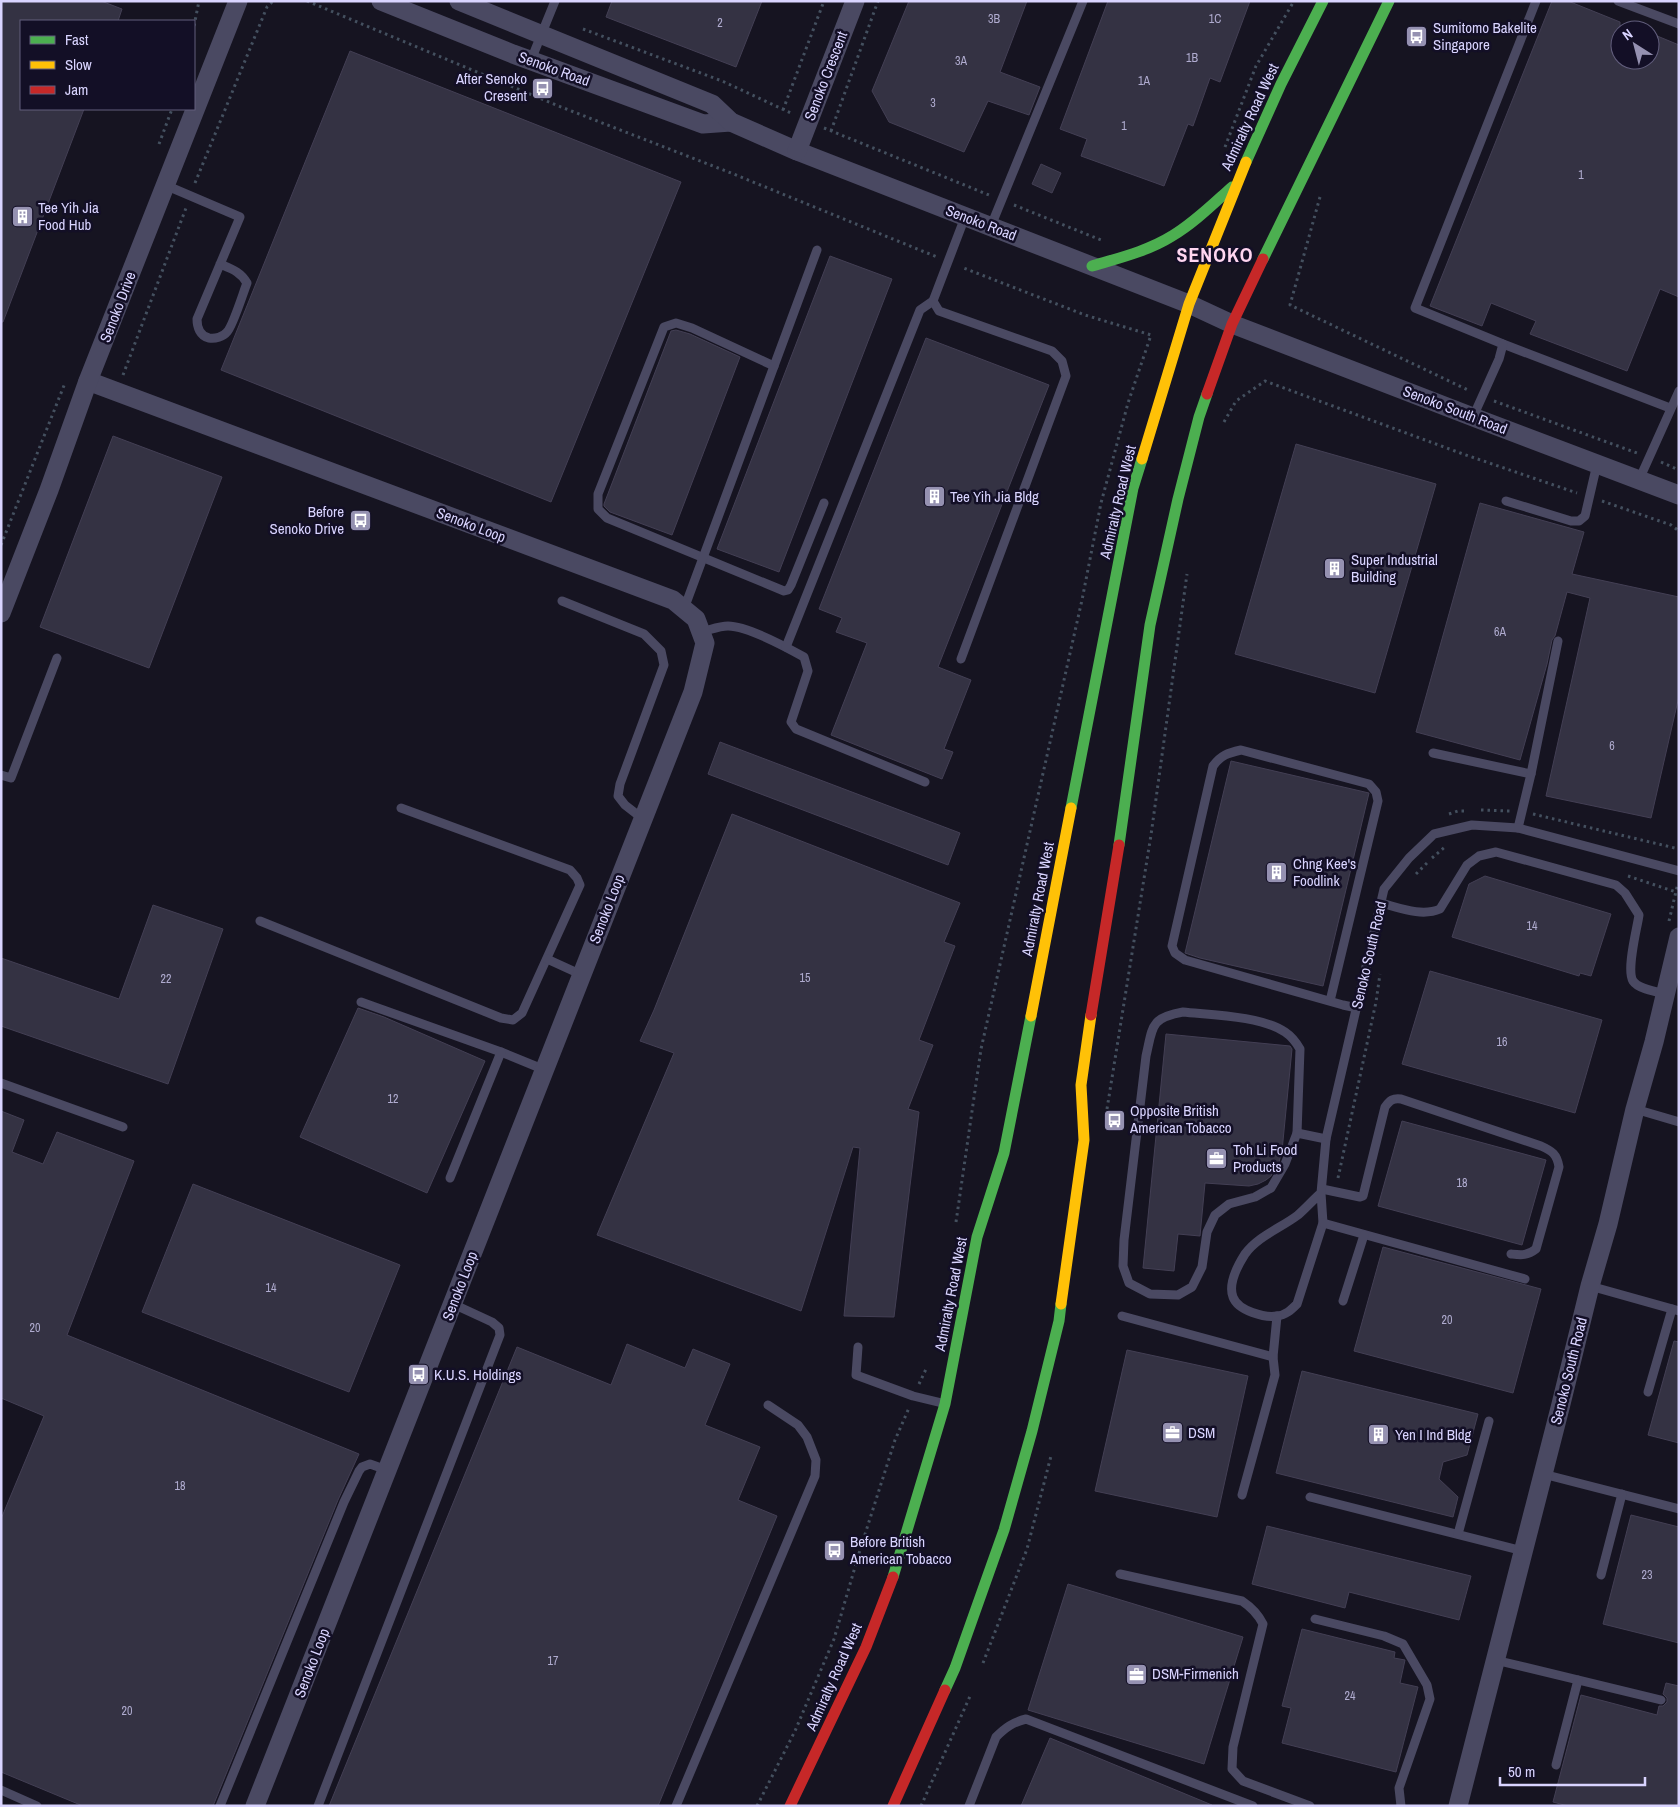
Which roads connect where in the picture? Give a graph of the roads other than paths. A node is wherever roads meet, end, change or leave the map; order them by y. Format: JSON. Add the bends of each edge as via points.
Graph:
{"nodes":[{"id":1,"x":238,"y":1,"type":"edge"},
{"id":2,"x":381,"y":1,"type":"edge"},
{"id":3,"x":459,"y":1,"type":"edge"},
{"id":4,"x":554,"y":1,"type":"edge"},
{"id":5,"x":1083,"y":1,"type":"edge"},
{"id":6,"x":1323,"y":1,"type":"edge"},
{"id":7,"x":1389,"y":1,"type":"edge"},
{"id":8,"x":1536,"y":1,"type":"edge"},
{"id":9,"x":1618,"y":1,"type":"edge"},
{"id":10,"x":852,"y":2,"type":"edge"},
{"id":11,"x":1679,"y":24,"type":"edge"},
{"id":12,"x":541,"y":35,"type":"junction"},
{"id":13,"x":531,"y":60,"type":"junction"},
{"id":14,"x":195,"y":109,"type":"edge"},
{"id":15,"x":195,"y":110,"type":"edge"},
{"id":16,"x":731,"y":122,"type":"junction"},
{"id":17,"x":797,"y":151,"type":"junction"},
{"id":18,"x":1236,"y":184,"type":"junction"},
{"id":19,"x":165,"y":185,"type":"junction"},
{"id":20,"x":965,"y":217,"type":"junction"},
{"id":21,"x":991,"y":226,"type":"junction"},
{"id":22,"x":817,"y":250,"type":"dead end"},
{"id":23,"x":220,"y":264,"type":"junction"},
{"id":24,"x":1092,"y":266,"type":"junction"},
{"id":25,"x":933,"y":301,"type":"junction"},
{"id":26,"x":1189,"y":304,"type":"junction"},
{"id":27,"x":1232,"y":324,"type":"junction"},
{"id":28,"x":1503,"y":344,"type":"junction"},
{"id":29,"x":774,"y":366,"type":"junction"},
{"id":30,"x":88,"y":381,"type":"junction"},
{"id":31,"x":1679,"y":391,"type":"edge"},
{"id":32,"x":1670,"y":408,"type":"junction"},
{"id":33,"x":1473,"y":418,"type":"junction"},
{"id":34,"x":1597,"y":464,"type":"junction"},
{"id":35,"x":1638,"y":480,"type":"junction"},
{"id":36,"x":1679,"y":495,"type":"edge"},
{"id":37,"x":1506,"y":500,"type":"dead end"},
{"id":38,"x":824,"y":503,"type":"dead end"},
{"id":39,"x":702,"y":558,"type":"junction"},
{"id":40,"x":562,"y":601,"type":"dead end"},
{"id":41,"x":684,"y":609,"type":"junction"},
{"id":42,"x":1,"y":613,"type":"edge"},
{"id":43,"x":701,"y":632,"type":"junction"},
{"id":44,"x":1558,"y":641,"type":"dead end"},
{"id":45,"x":786,"y":647,"type":"junction"},
{"id":46,"x":57,"y":658,"type":"dead end"},
{"id":47,"x":962,"y":659,"type":"dead end"},
{"id":48,"x":1433,"y":753,"type":"dead end"},
{"id":49,"x":1531,"y":774,"type":"junction"},
{"id":50,"x":1,"y":775,"type":"edge"},
{"id":51,"x":925,"y":782,"type":"dead end"},
{"id":52,"x":401,"y":808,"type":"dead end"},
{"id":53,"x":643,"y":818,"type":"junction"},
{"id":54,"x":1518,"y":828,"type":"junction"},
{"id":55,"x":1679,"y":871,"type":"edge"},
{"id":56,"x":1381,"y":903,"type":"junction"},
{"id":57,"x":260,"y":921,"type":"dead end"},
{"id":58,"x":1679,"y":937,"type":"edge"},
{"id":59,"x":547,"y":959,"type":"junction"},
{"id":60,"x":582,"y":975,"type":"junction"},
{"id":61,"x":1666,"y":994,"type":"junction"},
{"id":62,"x":1330,"y":1001,"type":"junction"},
{"id":63,"x":361,"y":1002,"type":"dead end"},
{"id":64,"x":1357,"y":1008,"type":"junction"},
{"id":65,"x":501,"y":1052,"type":"junction"},
{"id":66,"x":544,"y":1070,"type":"junction"},
{"id":67,"x":1,"y":1083,"type":"edge"},
{"id":68,"x":1635,"y":1109,"type":"junction"},
{"id":69,"x":1679,"y":1122,"type":"edge"},
{"id":70,"x":123,"y":1127,"type":"dead end"},
{"id":71,"x":1297,"y":1133,"type":"junction"},
{"id":72,"x":1326,"y":1139,"type":"junction"},
{"id":73,"x":450,"y":1178,"type":"dead end"},
{"id":74,"x":1321,"y":1191,"type":"junction"},
{"id":75,"x":1323,"y":1223,"type":"junction"},
{"id":76,"x":1364,"y":1235,"type":"junction"},
{"id":77,"x":1510,"y":1254,"type":"dead end"},
{"id":78,"x":1525,"y":1278,"type":"dead end"},
{"id":79,"x":1590,"y":1286,"type":"junction"},
{"id":80,"x":1343,"y":1301,"type":"dead end"},
{"id":81,"x":452,"y":1304,"type":"junction"},
{"id":82,"x":1675,"y":1310,"type":"edge"},
{"id":83,"x":1122,"y":1316,"type":"dead end"},
{"id":84,"x":1277,"y":1316,"type":"junction"},
{"id":85,"x":858,"y":1347,"type":"dead end"},
{"id":86,"x":1273,"y":1357,"type":"junction"},
{"id":87,"x":1648,"y":1392,"type":"dead end"},
{"id":88,"x":945,"y":1404,"type":"junction"},
{"id":89,"x":768,"y":1405,"type":"dead end"},
{"id":90,"x":1490,"y":1420,"type":"dead end"},
{"id":91,"x":387,"y":1470,"type":"junction"},
{"id":92,"x":1543,"y":1474,"type":"junction"},
{"id":93,"x":1622,"y":1494,"type":"junction"},
{"id":94,"x":1242,"y":1495,"type":"dead end"},
{"id":95,"x":1310,"y":1497,"type":"dead end"},
{"id":96,"x":1679,"y":1509,"type":"edge"},
{"id":97,"x":1458,"y":1534,"type":"junction"},
{"id":98,"x":1523,"y":1551,"type":"junction"},
{"id":99,"x":1120,"y":1574,"type":"dead end"},
{"id":100,"x":1601,"y":1575,"type":"dead end"},
{"id":101,"x":1315,"y":1619,"type":"dead end"},
{"id":102,"x":1495,"y":1660,"type":"junction"},
{"id":103,"x":1578,"y":1680,"type":"junction"},
{"id":104,"x":1661,"y":1700,"type":"dead end"},
{"id":105,"x":1556,"y":1765,"type":"dead end"},
{"id":106,"x":1,"y":1790,"type":"edge"},
{"id":107,"x":37,"y":1806,"type":"edge"},
{"id":108,"x":220,"y":1806,"type":"edge"},
{"id":109,"x":255,"y":1806,"type":"edge"},
{"id":110,"x":318,"y":1806,"type":"edge"},
{"id":111,"x":676,"y":1806,"type":"edge"},
{"id":112,"x":790,"y":1806,"type":"edge"},
{"id":113,"x":893,"y":1806,"type":"edge"},
{"id":114,"x":969,"y":1806,"type":"edge"},
{"id":115,"x":1253,"y":1806,"type":"edge"},
{"id":116,"x":1310,"y":1806,"type":"edge"},
{"id":117,"x":1401,"y":1806,"type":"edge"},
{"id":118,"x":1458,"y":1806,"type":"edge"}],
"edges":[{"from":1,"to":14,"type":"street","name":"Senoko Drive"},
{"from":2,"to":13,"type":"street","name":"Senoko Road"},
{"from":3,"to":12,"type":"street","name":"Senoko Road"},
{"from":4,"to":12,"type":"lane"},
{"from":5,"to":21,"type":"lane"},
{"from":6,"to":18,"type":"main road","name":"Admiralty Road West"},
{"from":7,"to":27,"type":"main road"},
{"from":8,"to":28,"type":"lane","via":[[1415,308]]},
{"from":9,"to":11,"type":"lane"},
{"from":10,"to":17,"type":"street","name":"Senoko Crescent"},
{"from":12,"to":13,"type":"lane"},
{"from":12,"to":16,"type":"street","name":"Senoko Road","via":[[712,104]]},
{"from":13,"to":16,"type":"street","name":"Senoko Road","via":[[703,124]]},
{"from":15,"to":19,"type":"street","name":"Senoko Drive"},
{"from":16,"to":17,"type":"street","name":"Senoko Road"},
{"from":17,"to":20,"type":"street","name":"Senoko Road"},
{"from":18,"to":24,"type":"main road","via":[[1167,240],[1130,256]]},
{"from":18,"to":26,"type":"main road","name":"Admiralty Road West"},
{"from":19,"to":23,"type":"lane","via":[[240,217]]},
{"from":19,"to":30,"type":"street","name":"Senoko Drive"},
{"from":20,"to":21,"type":"street","name":"Senoko Road"},
{"from":20,"to":25,"type":"lane"},
{"from":21,"to":24,"type":"street","name":"Senoko Road"},
{"from":22,"to":29,"type":"lane"},
{"from":23,"to":23,"type":"lane","via":[[196,319],[198,328],[208,338],[220,338],[228,332],[247,283],[237,271]]},
{"from":24,"to":26,"type":"street","name":"Senoko Road"},
{"from":25,"to":45,"type":"lane","via":[[920,310]]},
{"from":25,"to":47,"type":"lane","via":[[939,311],[947,315],[1052,351],[1062,361],[1066,376]]},
{"from":26,"to":27,"type":"street","name":"Senoko Road"},
{"from":26,"to":88,"type":"main road","name":"Admiralty Road West","via":[[1133,488],[1004,1153],[977,1237]]},
{"from":27,"to":33,"type":"street","name":"Senoko South Road"},
{"from":27,"to":113,"type":"main road","via":[[1199,417],[1150,625],[1117,863],[1081,1084],[1084,1140],[1059,1321],[1004,1530],[955,1668]]},
{"from":28,"to":32,"type":"lane"},
{"from":28,"to":33,"type":"lane"},
{"from":29,"to":39,"type":"lane"},
{"from":29,"to":39,"type":"lane","via":[[676,322],[664,326],[598,494],[598,509],[608,518]]},
{"from":30,"to":41,"type":"street","name":"Senoko Loop","via":[[673,600]]},
{"from":30,"to":42,"type":"street","name":"Senoko Drive"},
{"from":31,"to":32,"type":"lane"},
{"from":32,"to":35,"type":"lane"},
{"from":33,"to":34,"type":"street","name":"Senoko South Road"},
{"from":34,"to":35,"type":"street","name":"Senoko South Road"},
{"from":34,"to":37,"type":"lane","via":[[1585,516],[1579,521]]},
{"from":35,"to":36,"type":"street","name":"Senoko South Road"},
{"from":38,"to":39,"type":"lane","via":[[788,590]]},
{"from":39,"to":41,"type":"lane"},
{"from":40,"to":53,"type":"lane","via":[[644,634],[661,650],[664,665],[618,796],[625,806]]},
{"from":41,"to":43,"type":"street","name":"Senoko Loop","via":[[696,619]]},
{"from":43,"to":45,"type":"lane","via":[[727,626],[739,628]]},
{"from":43,"to":53,"type":"street","name":"Senoko Loop","via":[[706,643],[693,692]]},
{"from":44,"to":49,"type":"lane"},
{"from":45,"to":51,"type":"lane","via":[[804,658],[808,671],[792,722],[796,729]]},
{"from":46,"to":50,"type":"lane","via":[[11,778]]},
{"from":48,"to":49,"type":"lane"},
{"from":49,"to":54,"type":"lane"},
{"from":52,"to":59,"type":"lane","via":[[570,870],[580,885]]},
{"from":53,"to":60,"type":"street","name":"Senoko Loop"},
{"from":54,"to":55,"type":"lane","name":"Senoko South Road"},
{"from":54,"to":56,"type":"lane","name":"Senoko South Road","via":[[1472,825],[1434,834],[1384,889]]},
{"from":56,"to":61,"type":"lane","via":[[1434,912],[1440,908],[1467,865],[1479,856],[1496,852],[1616,885],[1639,915],[1630,971],[1632,981]]},
{"from":56,"to":64,"type":"lane","name":"Senoko South Road"},
{"from":57,"to":59,"type":"lane","via":[[501,1018],[513,1020],[522,1013]]},
{"from":58,"to":61,"type":"street","name":"Senoko South Road"},
{"from":59,"to":60,"type":"lane"},
{"from":60,"to":66,"type":"street","name":"Senoko Loop"},
{"from":61,"to":68,"type":"street","name":"Senoko South Road"},
{"from":62,"to":62,"type":"lane","via":[[1185,960],[1175,953],[1172,946],[1213,766],[1228,752],[1250,752],[1369,784],[1376,792],[1378,800]]},
{"from":62,"to":64,"type":"lane"},
{"from":63,"to":65,"type":"lane"},
{"from":64,"to":72,"type":"lane","name":"Senoko South Road"},
{"from":65,"to":66,"type":"lane"},
{"from":65,"to":73,"type":"lane"},
{"from":66,"to":81,"type":"street","name":"Senoko Loop"},
{"from":67,"to":70,"type":"lane"},
{"from":68,"to":69,"type":"lane"},
{"from":68,"to":79,"type":"street","name":"Senoko South Road"},
{"from":71,"to":71,"type":"lane","via":[[1300,1049],[1293,1038],[1258,1021],[1183,1012],[1164,1016],[1152,1027],[1146,1056],[1124,1240],[1123,1266],[1128,1283],[1150,1294],[1178,1295],[1192,1287],[1202,1266],[1207,1232],[1215,1215],[1229,1204],[1255,1197],[1271,1188]]},
{"from":71,"to":72,"type":"lane"},
{"from":72,"to":74,"type":"lane","name":"Senoko South Road"},
{"from":74,"to":75,"type":"lane","name":"Senoko South Road"},
{"from":74,"to":77,"type":"lane","via":[[1363,1196],[1386,1107],[1394,1098],[1401,1099],[1541,1146],[1558,1157],[1559,1167],[1536,1249],[1529,1254]]},
{"from":74,"to":84,"type":"lane","via":[[1298,1214],[1246,1253],[1236,1270],[1233,1298],[1242,1307],[1266,1316]]},
{"from":75,"to":76,"type":"lane"},
{"from":75,"to":84,"type":"lane","name":"Senoko South Road","via":[[1297,1304],[1287,1313]]},
{"from":76,"to":78,"type":"lane"},
{"from":76,"to":80,"type":"lane"},
{"from":79,"to":82,"type":"lane"},
{"from":79,"to":92,"type":"street","name":"Senoko South Road"},
{"from":81,"to":91,"type":"street","name":"Senoko Loop"},
{"from":81,"to":110,"type":"lane","via":[[492,1322],[499,1328],[500,1335]]},
{"from":82,"to":87,"type":"lane"},
{"from":83,"to":86,"type":"lane"},
{"from":84,"to":86,"type":"lane"},
{"from":85,"to":88,"type":"lane","via":[[856,1375]]},
{"from":86,"to":94,"type":"lane","via":[[1275,1375]]},
{"from":88,"to":112,"type":"main road","name":"Admiralty Road West","via":[[893,1577],[866,1647]]},
{"from":89,"to":111,"type":"lane","via":[[798,1425],[807,1437],[816,1460],[815,1476]]},
{"from":90,"to":97,"type":"lane"},
{"from":91,"to":108,"type":"lane","via":[[370,1464],[359,1471]]},
{"from":91,"to":109,"type":"street","name":"Senoko Loop"},
{"from":92,"to":93,"type":"lane"},
{"from":92,"to":98,"type":"street","name":"Senoko South Road"},
{"from":93,"to":96,"type":"lane"},
{"from":93,"to":100,"type":"lane"},
{"from":95,"to":97,"type":"lane"},
{"from":97,"to":98,"type":"lane"},
{"from":98,"to":102,"type":"street","name":"Senoko South Road"},
{"from":99,"to":116,"type":"lane","via":[[1242,1601],[1260,1617],[1263,1624],[1233,1747],[1232,1769],[1243,1782]]},
{"from":101,"to":117,"type":"lane","via":[[1384,1636],[1403,1644],[1428,1685],[1430,1699],[1399,1788]]},
{"from":102,"to":103,"type":"lane"},
{"from":102,"to":118,"type":"street","name":"Senoko South Road"},
{"from":103,"to":104,"type":"lane"},
{"from":103,"to":105,"type":"lane"},
{"from":106,"to":107,"type":"lane"},
{"from":114,"to":115,"type":"lane","via":[[996,1737],[1016,1721],[1026,1719]]}]}
